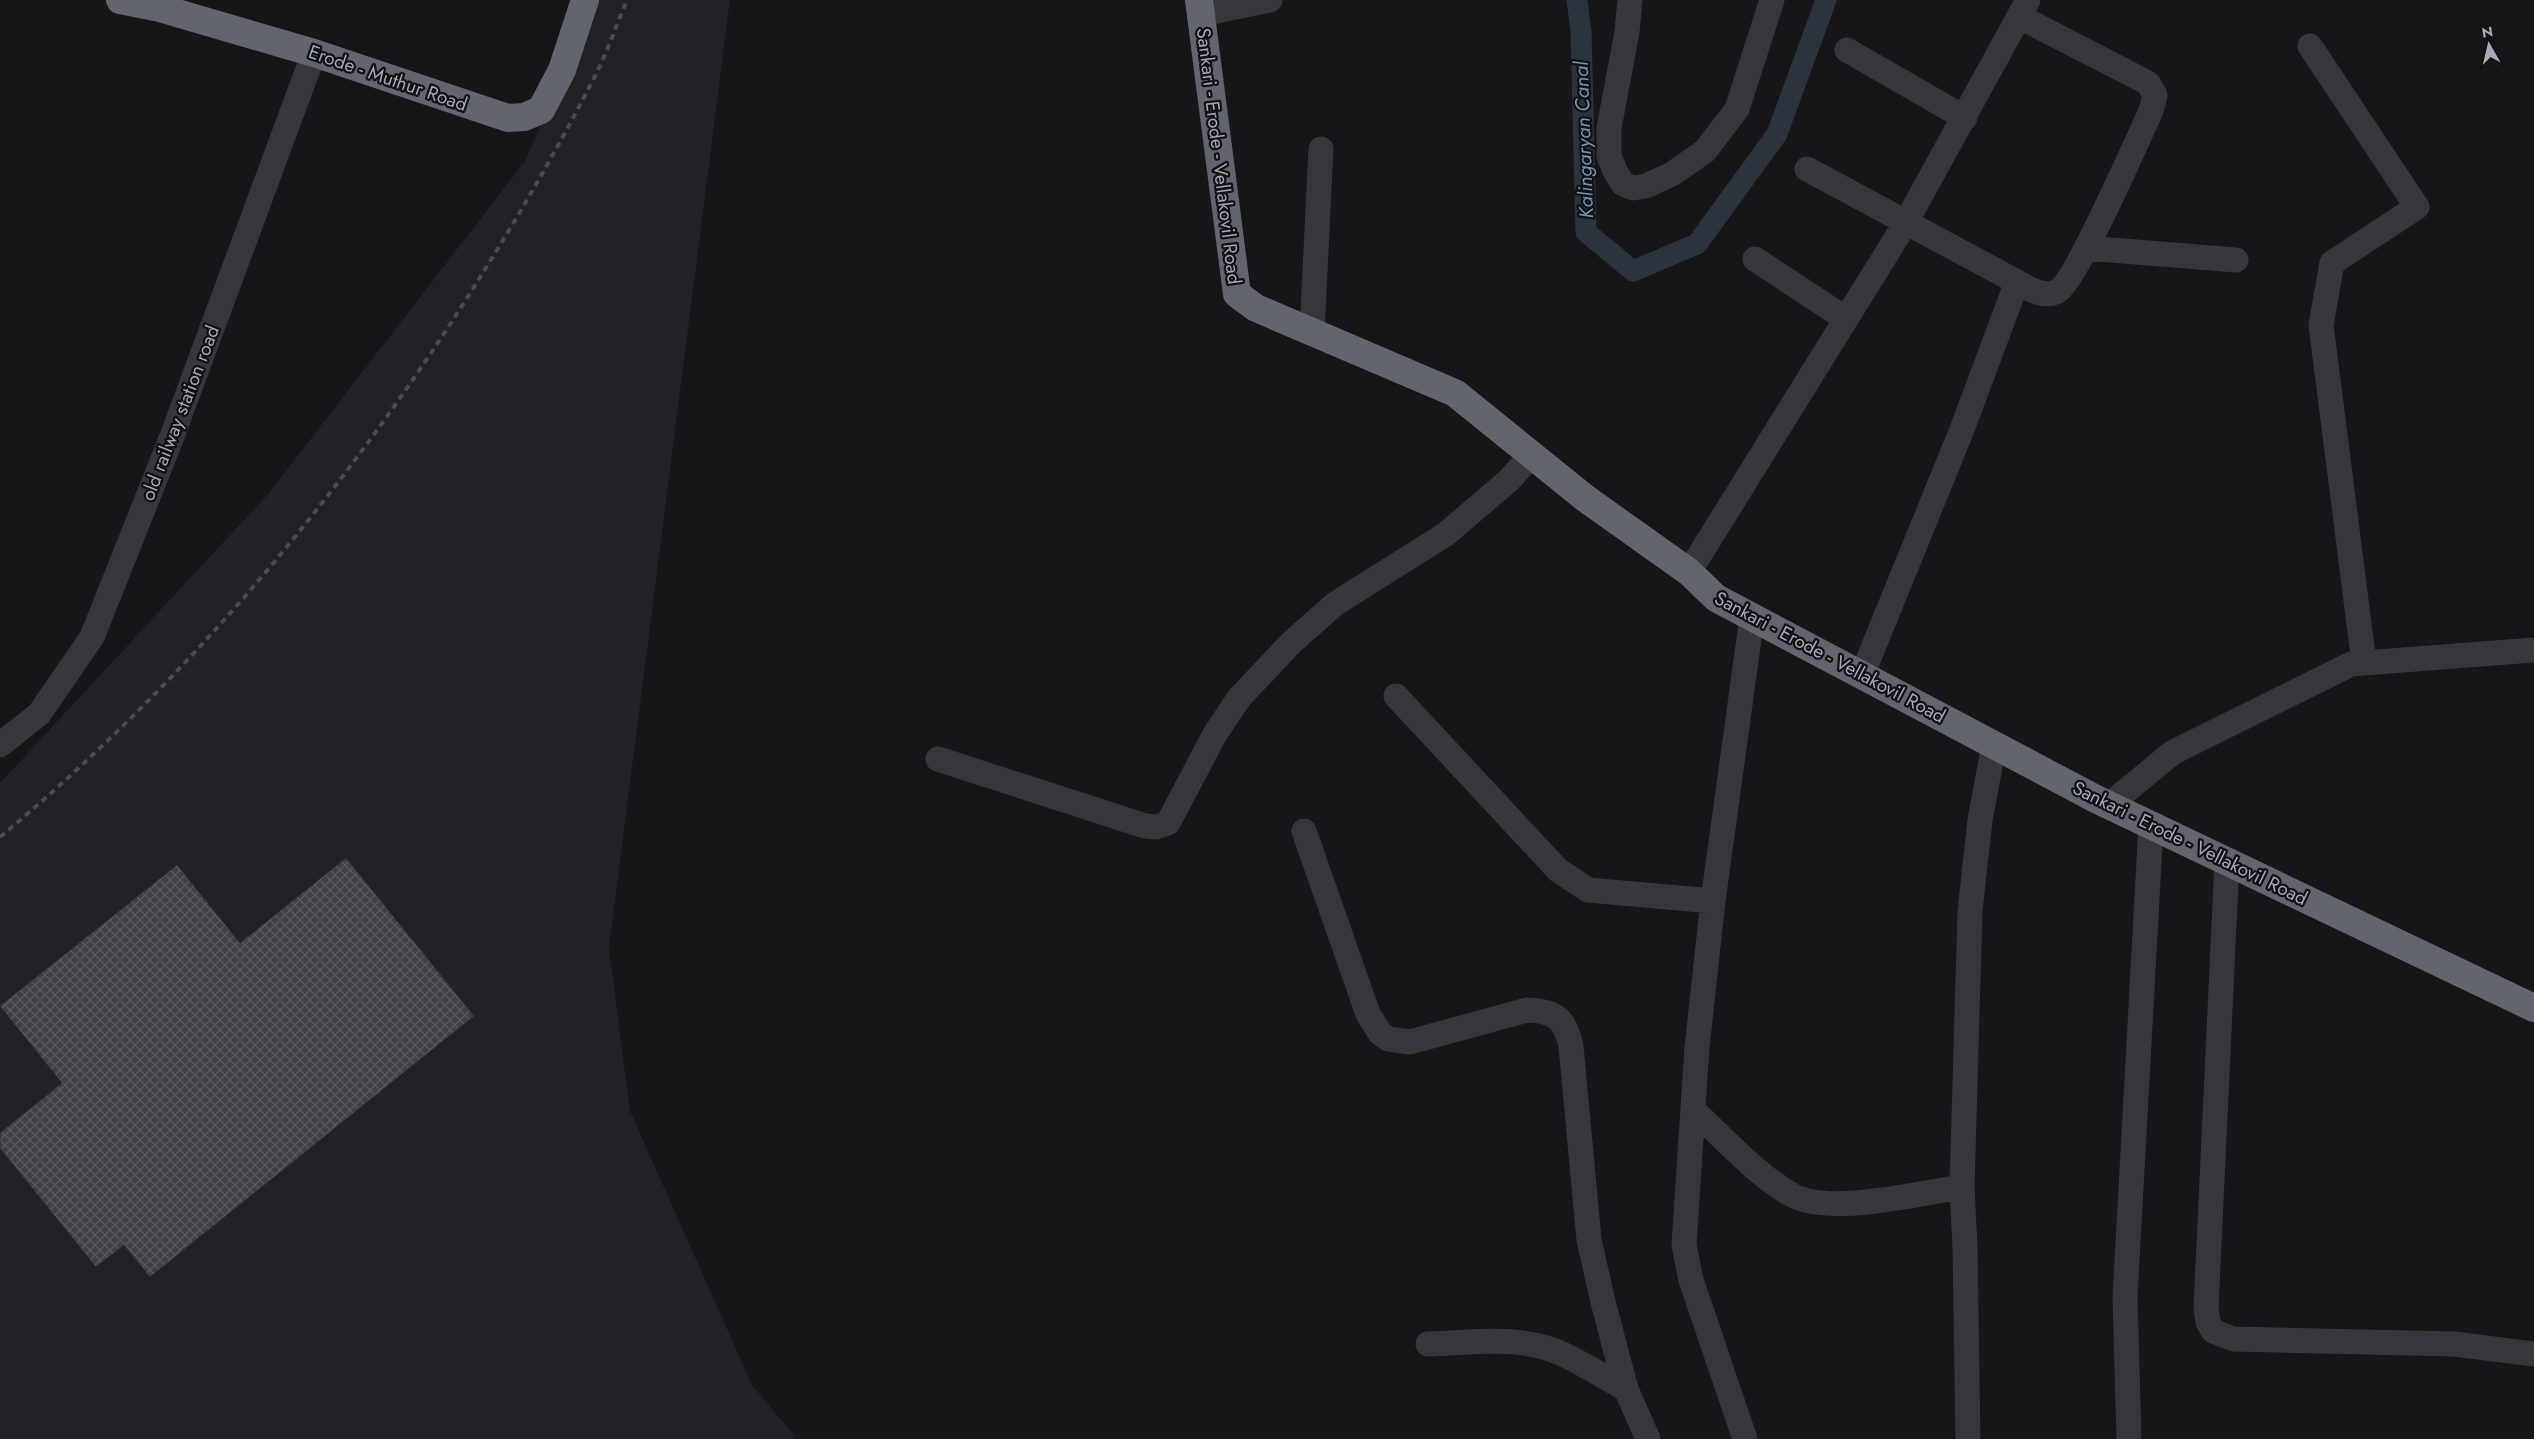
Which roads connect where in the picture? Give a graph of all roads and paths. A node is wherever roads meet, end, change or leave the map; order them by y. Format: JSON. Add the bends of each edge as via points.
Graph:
{"nodes":[{"id":1,"x":120,"y":0,"type":"edge"},
{"id":2,"x":585,"y":0,"type":"edge"},
{"id":3,"x":1270,"y":0,"type":"edge"},
{"id":4,"x":1630,"y":0,"type":"edge"},
{"id":5,"x":1772,"y":0,"type":"edge"},
{"id":6,"x":161,"y":4,"type":"edge"},
{"id":7,"x":1200,"y":7,"type":"edge"},
{"id":8,"x":2024,"y":9,"type":"edge"},
{"id":9,"x":2310,"y":46,"type":"dead end"},
{"id":10,"x":1847,"y":50,"type":"dead end"},
{"id":11,"x":314,"y":53,"type":"junction"},
{"id":12,"x":1965,"y":118,"type":"junction"},
{"id":13,"x":1321,"y":149,"type":"dead end"},
{"id":14,"x":1807,"y":170,"type":"dead end"},
{"id":15,"x":1905,"y":224,"type":"junction"},
{"id":16,"x":2086,"y":248,"type":"junction"},
{"id":17,"x":1755,"y":259,"type":"dead end"},
{"id":18,"x":2236,"y":260,"type":"dead end"},
{"id":19,"x":2017,"y":282,"type":"junction"},
{"id":20,"x":1846,"y":319,"type":"junction"},
{"id":21,"x":1312,"y":332,"type":"junction"},
{"id":22,"x":1533,"y":454,"type":"junction"},
{"id":23,"x":1689,"y":572,"type":"junction"},
{"id":24,"x":1752,"y":617,"type":"junction"},
{"id":25,"x":2534,"y":650,"type":"edge"},
{"id":26,"x":2364,"y":663,"type":"junction"},
{"id":27,"x":1862,"y":675,"type":"junction"},
{"id":28,"x":1396,"y":696,"type":"dead end"},
{"id":29,"x":0,"y":745,"type":"edge"},
{"id":30,"x":1994,"y":745,"type":"junction"},
{"id":31,"x":938,"y":759,"type":"dead end"},
{"id":32,"x":2109,"y":805,"type":"junction"},
{"id":33,"x":2151,"y":825,"type":"junction"},
{"id":34,"x":1304,"y":830,"type":"dead end"},
{"id":35,"x":2227,"y":861,"type":"junction"},
{"id":36,"x":1713,"y":901,"type":"junction"},
{"id":37,"x":2534,"y":1008,"type":"edge"},
{"id":38,"x":1693,"y":1110,"type":"junction"},
{"id":39,"x":1962,"y":1187,"type":"junction"},
{"id":40,"x":1428,"y":1344,"type":"dead end"},
{"id":41,"x":2534,"y":1354,"type":"edge"},
{"id":42,"x":1626,"y":1389,"type":"junction"},
{"id":43,"x":1648,"y":1439,"type":"edge"},
{"id":44,"x":1745,"y":1439,"type":"edge"},
{"id":45,"x":1968,"y":1439,"type":"edge"},
{"id":46,"x":2128,"y":1439,"type":"edge"}],
"edges":[{"from":1,"to":6,"type":"highway","name":"Erode - Muthur Road"},
{"from":2,"to":11,"type":"highway","name":"Erode - Muthur Road","via":[[553,90],[541,110],[524,116],[508,118],[493,114]]},
{"from":3,"to":7,"type":"street"},
{"from":4,"to":5,"type":"street","via":[[1609,137],[1609,156],[1623,184],[1634,188],[1672,174],[1704,151],[1737,109]]},
{"from":6,"to":11,"type":"highway","name":"Erode - Muthur Road"},
{"from":7,"to":21,"type":"highway","name":"Sankari - Erode - Vellakovil Road","via":[[1237,294],[1256,308]]},
{"from":8,"to":12,"type":"street"},
{"from":8,"to":16,"type":"street","via":[[2148,83],[2155,95],[2151,111]]},
{"from":9,"to":26,"type":"street","via":[[2417,207],[2332,263],[2322,325]]},
{"from":10,"to":12,"type":"street"},
{"from":11,"to":29,"type":"street","name":"old railway station road","via":[[171,439],[92,637],[39,714]]},
{"from":12,"to":15,"type":"street"},
{"from":13,"to":21,"type":"street"},
{"from":14,"to":15,"type":"street"},
{"from":15,"to":19,"type":"street"},
{"from":15,"to":20,"type":"street"},
{"from":16,"to":18,"type":"street"},
{"from":16,"to":19,"type":"street","via":[[2058,292],[2042,294]]},
{"from":17,"to":20,"type":"street"},
{"from":19,"to":27,"type":"street","via":[[1961,432]]},
{"from":20,"to":23,"type":"street"},
{"from":21,"to":22,"type":"highway","name":"Sankari - Erode - Vellakovil Road","via":[[1455,393]]},
{"from":22,"to":23,"type":"highway","name":"Sankari - Erode - Vellakovil Road","via":[[1585,498]]},
{"from":22,"to":31,"type":"street","via":[[1508,481],[1446,534],[1335,604],[1292,642],[1239,698],[1215,734],[1168,823],[1145,826]]},
{"from":23,"to":24,"type":"highway","name":"Sankari - Erode - Vellakovil Road","via":[[1716,598]]},
{"from":24,"to":27,"type":"highway","name":"Sankari - Erode - Vellakovil Road"},
{"from":24,"to":36,"type":"street"},
{"from":25,"to":26,"type":"street"},
{"from":26,"to":32,"type":"street","via":[[2351,664],[2172,753]]},
{"from":27,"to":30,"type":"highway","name":"Sankari - Erode - Vellakovil Road"},
{"from":28,"to":36,"type":"street","via":[[1558,870],[1575,882],[1588,890]]},
{"from":30,"to":32,"type":"highway","name":"Sankari - Erode - Vellakovil Road"},
{"from":30,"to":39,"type":"street","via":[[1980,820],[1970,911]]},
{"from":32,"to":33,"type":"highway","name":"Sankari - Erode - Vellakovil Road"},
{"from":33,"to":35,"type":"highway","name":"Sankari - Erode - Vellakovil Road"},
{"from":33,"to":46,"type":"street","via":[[2125,1297]]},
{"from":34,"to":42,"type":"street","via":[[1368,1014],[1388,1039],[1410,1042],[1527,1010],[1543,1011],[1564,1023],[1571,1046],[1589,1240]]},
{"from":35,"to":37,"type":"highway","name":"Sankari - Erode - Vellakovil Road"},
{"from":35,"to":41,"type":"street","via":[[2206,1308],[2213,1331],[2233,1339],[2445,1343]]},
{"from":36,"to":38,"type":"street"},
{"from":38,"to":39,"type":"street","via":[[1775,1183],[1793,1195],[1811,1201],[1859,1202]]},
{"from":38,"to":44,"type":"street","via":[[1684,1245],[1691,1280]]},
{"from":39,"to":45,"type":"street"},
{"from":40,"to":42,"type":"street","via":[[1520,1342],[1541,1346]]},
{"from":42,"to":43,"type":"street"}]}
